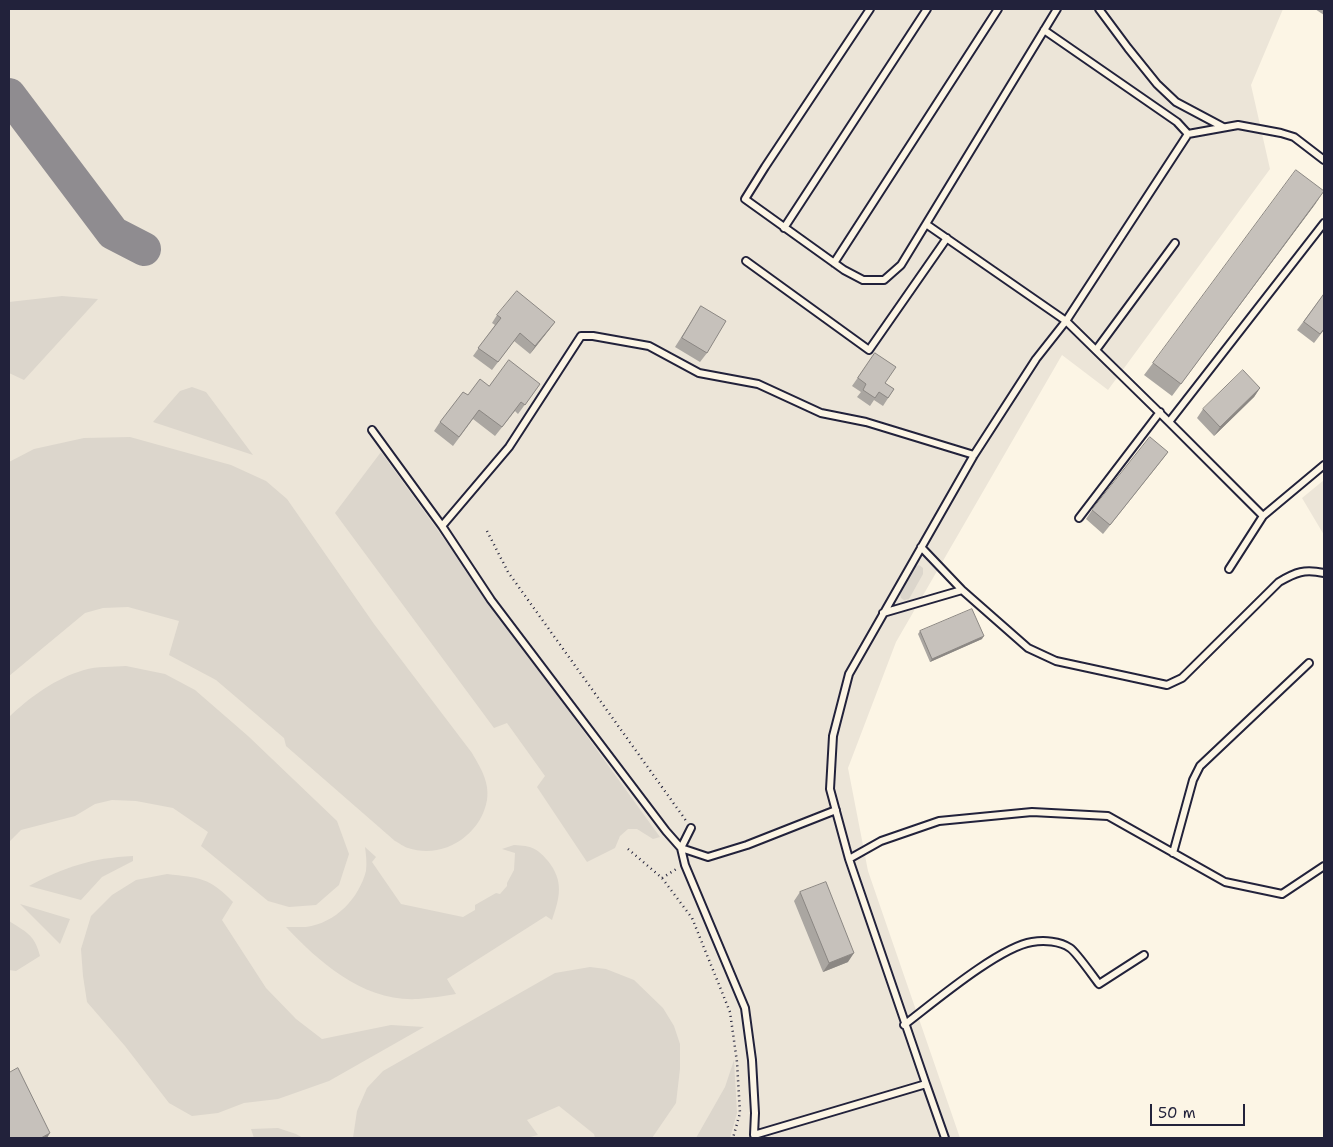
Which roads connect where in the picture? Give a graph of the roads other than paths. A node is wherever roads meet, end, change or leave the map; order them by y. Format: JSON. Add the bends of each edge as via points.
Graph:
{"nodes":[{"id":1,"x":870,"y":9,"type":"edge"},
{"id":2,"x":926,"y":9,"type":"edge"},
{"id":3,"x":998,"y":9,"type":"edge"},
{"id":4,"x":1057,"y":9,"type":"edge"},
{"id":5,"x":1099,"y":9,"type":"edge"},
{"id":6,"x":1044,"y":30,"type":"junction"},
{"id":7,"x":1223,"y":127,"type":"junction"},
{"id":8,"x":1188,"y":134,"type":"junction"},
{"id":9,"x":1324,"y":160,"type":"edge"},
{"id":10,"x":1324,"y":223,"type":"edge"},
{"id":11,"x":926,"y":224,"type":"junction"},
{"id":12,"x":784,"y":228,"type":"junction"},
{"id":13,"x":947,"y":238,"type":"junction"},
{"id":14,"x":1175,"y":243,"type":"dead end"},
{"id":15,"x":746,"y":261,"type":"dead end"},
{"id":16,"x":834,"y":263,"type":"junction"},
{"id":17,"x":1066,"y":321,"type":"junction"},
{"id":18,"x":1096,"y":350,"type":"junction"},
{"id":19,"x":1160,"y":412,"type":"junction"},
{"id":20,"x":1169,"y":422,"type":"junction"},
{"id":21,"x":372,"y":430,"type":"dead end"},
{"id":22,"x":974,"y":455,"type":"junction"},
{"id":23,"x":1324,"y":464,"type":"edge"},
{"id":24,"x":1263,"y":516,"type":"junction"},
{"id":25,"x":1079,"y":518,"type":"dead end"},
{"id":26,"x":442,"y":526,"type":"junction"},
{"id":27,"x":921,"y":547,"type":"junction"},
{"id":28,"x":1229,"y":569,"type":"dead end"},
{"id":29,"x":1324,"y":573,"type":"edge"},
{"id":30,"x":962,"y":590,"type":"junction"},
{"id":31,"x":883,"y":613,"type":"junction"},
{"id":32,"x":1309,"y":663,"type":"dead end"},
{"id":33,"x":836,"y":810,"type":"junction"},
{"id":34,"x":691,"y":828,"type":"road end"},
{"id":35,"x":681,"y":848,"type":"junction"},
{"id":36,"x":1173,"y":853,"type":"junction"},
{"id":37,"x":849,"y":859,"type":"junction"},
{"id":38,"x":1324,"y":866,"type":"edge"},
{"id":39,"x":1144,"y":955,"type":"dead end"},
{"id":40,"x":904,"y":1025,"type":"junction"},
{"id":41,"x":926,"y":1084,"type":"junction"},
{"id":42,"x":753,"y":1136,"type":"edge"},
{"id":43,"x":945,"y":1138,"type":"edge"}],
"edges":[{"from":1,"to":12,"type":"lane","via":[[745,200]]},
{"from":2,"to":12,"type":"lane"},
{"from":3,"to":16,"type":"lane"},
{"from":4,"to":6,"type":"lane"},
{"from":5,"to":7,"type":"lane","via":[[1157,84],[1176,102]]},
{"from":6,"to":8,"type":"lane","via":[[1177,122]]},
{"from":6,"to":11,"type":"lane"},
{"from":7,"to":8,"type":"lane"},
{"from":7,"to":9,"type":"lane","via":[[1238,125],[1294,137]]},
{"from":8,"to":17,"type":"lane"},
{"from":10,"to":20,"type":"lane"},
{"from":11,"to":13,"type":"lane"},
{"from":11,"to":16,"type":"lane","via":[[901,265],[884,280],[863,280]]},
{"from":12,"to":16,"type":"lane"},
{"from":13,"to":15,"type":"lane","via":[[869,350]]},
{"from":13,"to":17,"type":"lane"},
{"from":14,"to":18,"type":"lane"},
{"from":17,"to":18,"type":"lane"},
{"from":17,"to":22,"type":"lane","via":[[1036,359]]},
{"from":18,"to":19,"type":"lane"},
{"from":19,"to":20,"type":"lane"},
{"from":19,"to":25,"type":"lane"},
{"from":20,"to":24,"type":"lane"},
{"from":21,"to":26,"type":"lane"},
{"from":22,"to":26,"type":"lane","via":[[866,422],[822,413],[758,384],[699,372],[649,346],[581,336],[509,447]]},
{"from":22,"to":27,"type":"lane"},
{"from":23,"to":24,"type":"lane"},
{"from":24,"to":28,"type":"lane"},
{"from":26,"to":35,"type":"lane","via":[[491,600]]},
{"from":27,"to":30,"type":"lane"},
{"from":27,"to":31,"type":"lane"},
{"from":29,"to":30,"type":"lane","via":[[1311,570],[1296,572],[1279,582],[1182,678],[1167,685],[1056,661],[1042,655],[1028,648]]},
{"from":30,"to":31,"type":"lane"},
{"from":31,"to":33,"type":"lane","via":[[849,674],[833,736],[830,789]]},
{"from":32,"to":36,"type":"lane","via":[[1200,766],[1193,780]]},
{"from":33,"to":35,"type":"lane","via":[[708,857]]},
{"from":33,"to":37,"type":"lane"},
{"from":34,"to":35,"type":"lane"},
{"from":35,"to":42,"type":"lane","via":[[685,865],[745,1008],[752,1060]]},
{"from":36,"to":37,"type":"lane","via":[[1108,816],[1032,812],[939,821],[881,841]]},
{"from":36,"to":38,"type":"lane","via":[[1225,882],[1282,894]]},
{"from":37,"to":40,"type":"lane"},
{"from":39,"to":40,"type":"lane","via":[[1099,984],[1070,948],[1054,942],[1032,942],[989,962]]},
{"from":40,"to":41,"type":"lane"},
{"from":41,"to":42,"type":"lane"},
{"from":41,"to":43,"type":"lane"}]}
